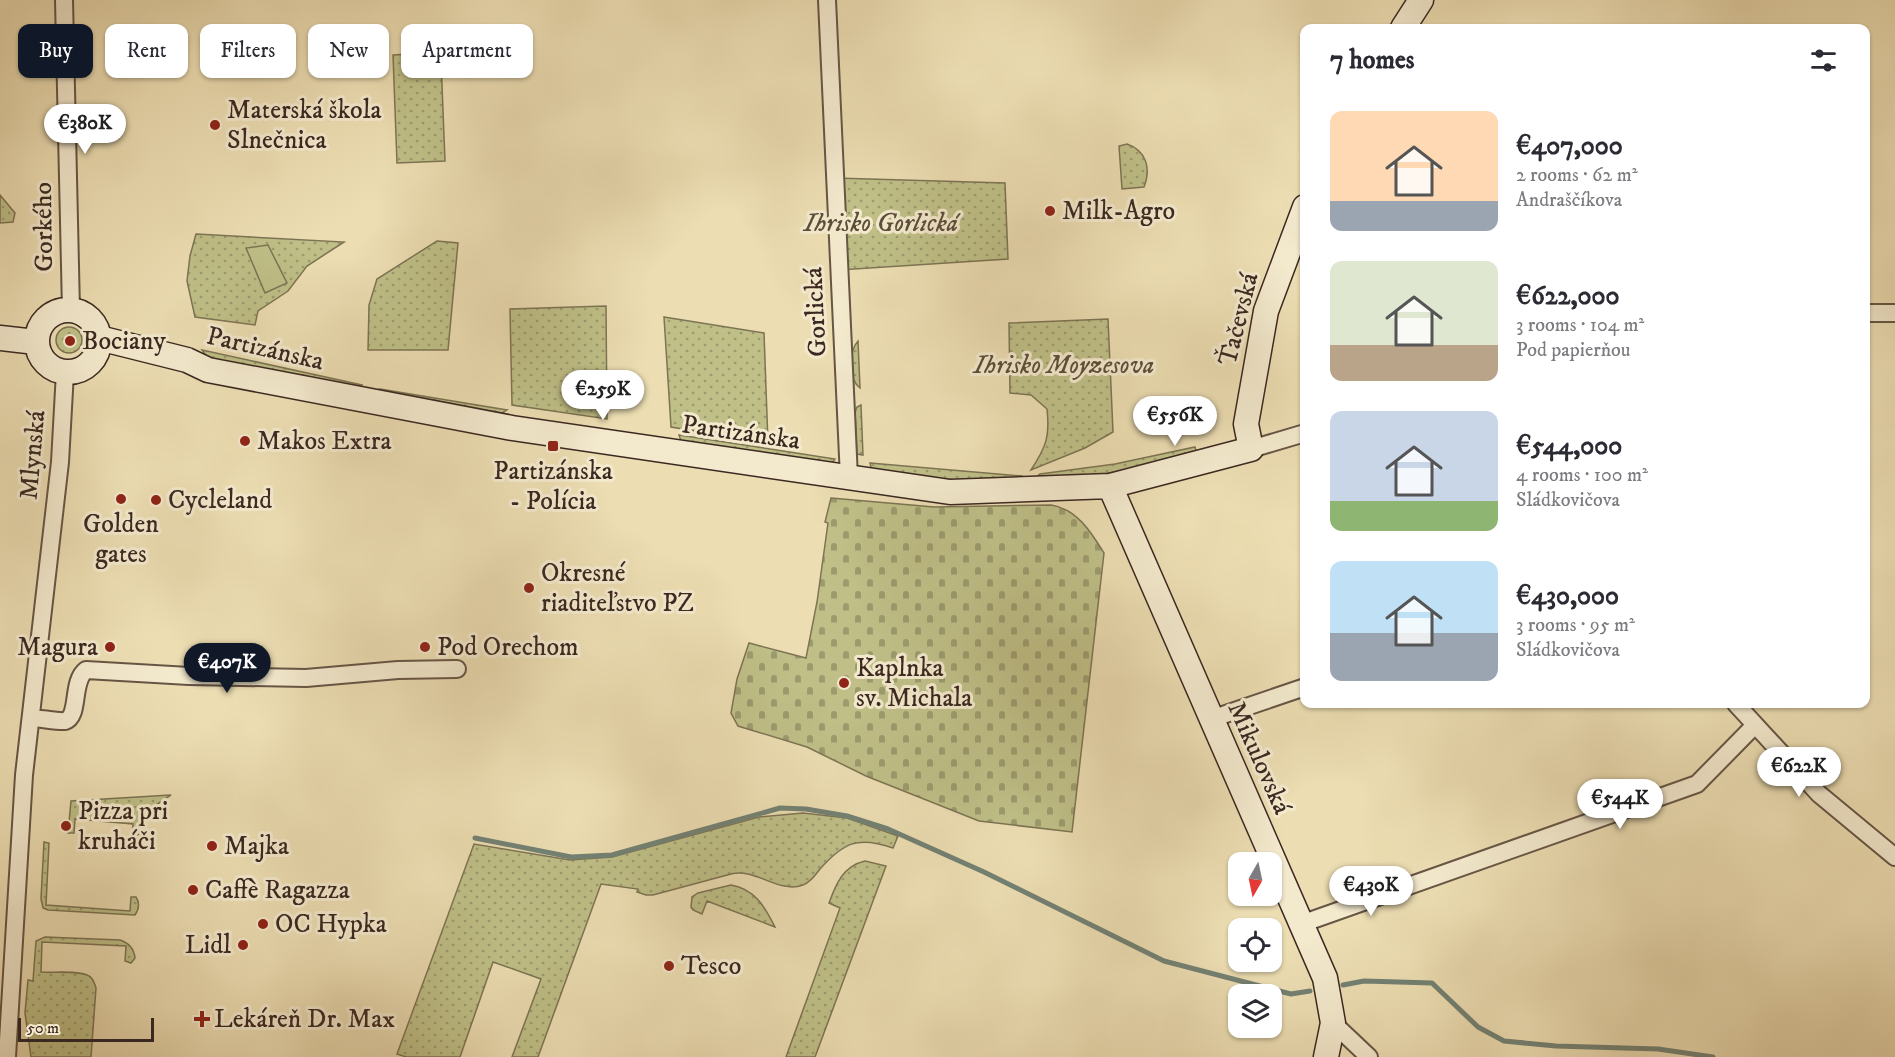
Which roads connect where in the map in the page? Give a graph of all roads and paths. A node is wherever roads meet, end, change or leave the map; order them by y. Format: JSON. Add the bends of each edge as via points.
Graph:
{"nodes":[{"id":1,"x":64,"y":0,"type":"edge"},
{"id":2,"x":827,"y":0,"type":"edge"},
{"id":3,"x":1421,"y":0,"type":"edge"},
{"id":4,"x":1406,"y":24,"type":"edge"},
{"id":5,"x":1300,"y":220,"type":"edge"},
{"id":6,"x":71,"y":310,"type":"junction"},
{"id":7,"x":1870,"y":313,"type":"edge"},
{"id":8,"x":1895,"y":313,"type":"edge"},
{"id":9,"x":0,"y":338,"type":"edge"},
{"id":10,"x":99,"y":338,"type":"junction"},
{"id":11,"x":36,"y":342,"type":"junction"},
{"id":12,"x":65,"y":372,"type":"junction"},
{"id":13,"x":1300,"y":434,"type":"edge"},
{"id":14,"x":1251,"y":449,"type":"junction"},
{"id":15,"x":849,"y":478,"type":"junction"},
{"id":16,"x":1110,"y":486,"type":"junction"},
{"id":17,"x":457,"y":669,"type":"dead end"},
{"id":18,"x":1300,"y":689,"type":"edge"},
{"id":19,"x":1740,"y":708,"type":"edge"},
{"id":20,"x":31,"y":718,"type":"junction"},
{"id":21,"x":1211,"y":719,"type":"junction"},
{"id":22,"x":1755,"y":725,"type":"junction"},
{"id":23,"x":1895,"y":857,"type":"edge"},
{"id":24,"x":1301,"y":924,"type":"junction"},
{"id":25,"x":1333,"y":1023,"type":"junction"},
{"id":26,"x":9,"y":1052,"type":"edge"},
{"id":27,"x":1326,"y":1057,"type":"edge"},
{"id":28,"x":1369,"y":1057,"type":"edge"}],
"edges":[{"from":1,"to":6,"type":"street","name":"Gorkého"},
{"from":2,"to":15,"type":"street","name":"Gorlická"},
{"from":3,"to":4,"type":"street"},
{"from":5,"to":14,"type":"street","name":"Ťačevská","via":[[1266,311],[1246,424]]},
{"from":6,"to":10,"type":"street","via":[[90,319]]},
{"from":6,"to":11,"type":"street","via":[[50,315]]},
{"from":7,"to":8,"type":"street"},
{"from":9,"to":11,"type":"street"},
{"from":10,"to":12,"type":"street","via":[[99,348],[90,363],[83,369]]},
{"from":10,"to":15,"type":"street","name":"Partizánska","via":[[187,360],[208,370],[478,422]]},
{"from":11,"to":12,"type":"street","via":[[42,359]]},
{"from":12,"to":20,"type":"street","name":"Mlynská","via":[[60,462]]},
{"from":13,"to":14,"type":"street","name":"Partizánska"},
{"from":14,"to":16,"type":"street","name":"Partizánska"},
{"from":15,"to":16,"type":"street","name":"Partizánska","via":[[950,492]]},
{"from":16,"to":21,"type":"street","name":"Mikulovská"},
{"from":17,"to":20,"type":"street","via":[[306,678],[86,670],[78,678],[73,713],[68,719]]},
{"from":18,"to":21,"type":"street"},
{"from":19,"to":22,"type":"street"},
{"from":20,"to":26,"type":"street","name":"Mlynská","via":[[24,775]]},
{"from":21,"to":24,"type":"street","name":"Mikulovská"},
{"from":22,"to":23,"type":"street","via":[[1819,794]]},
{"from":22,"to":24,"type":"street","via":[[1697,784]]},
{"from":24,"to":25,"type":"street","name":"Mikulovská","via":[[1325,978]]},
{"from":25,"to":27,"type":"street","name":"Mikulovská"},
{"from":25,"to":28,"type":"street"}]}
